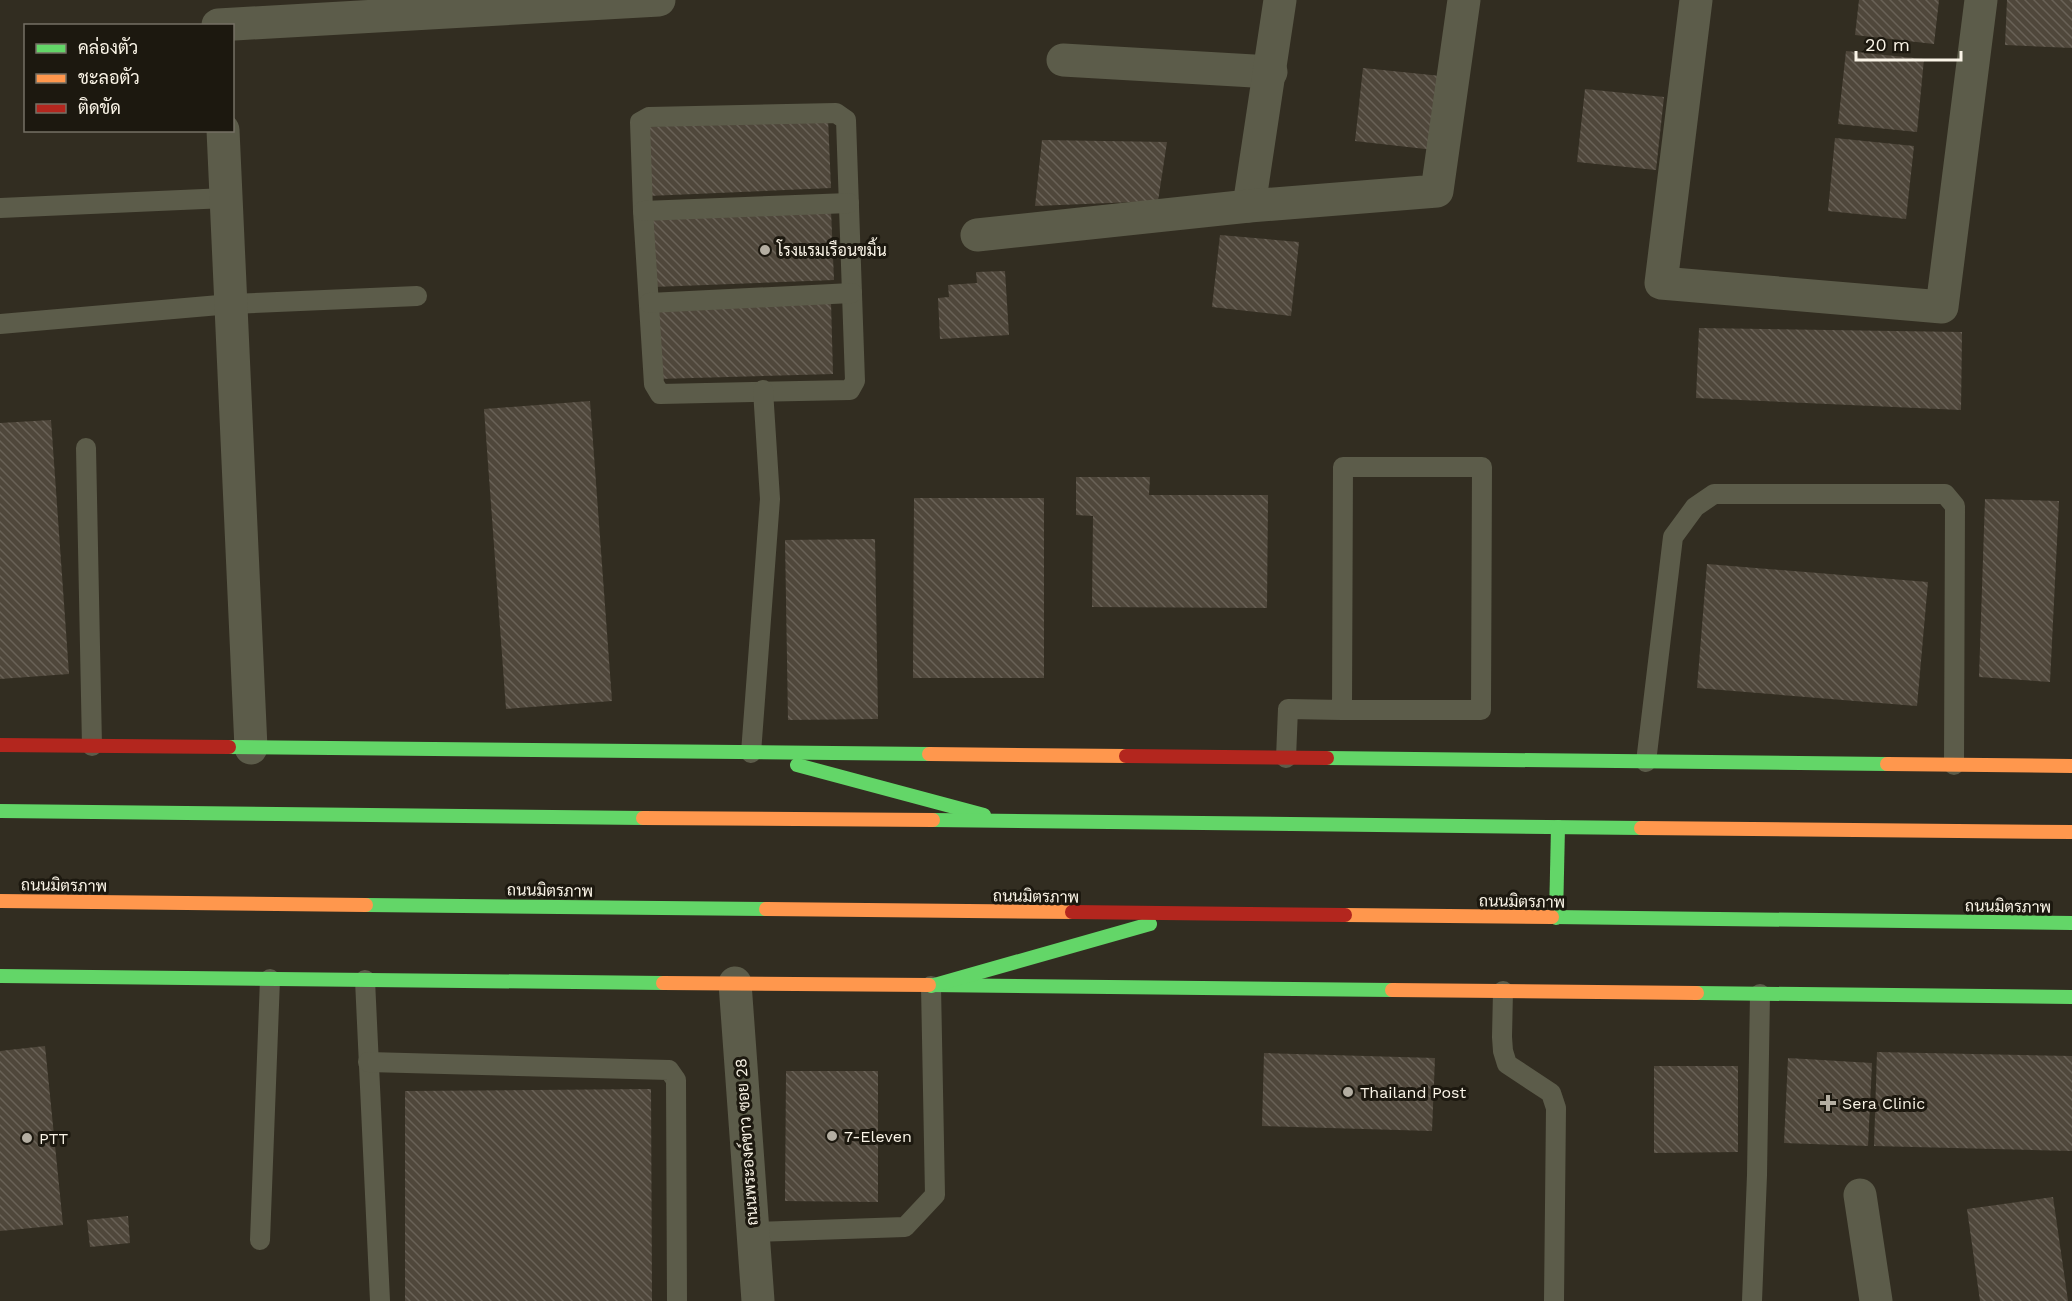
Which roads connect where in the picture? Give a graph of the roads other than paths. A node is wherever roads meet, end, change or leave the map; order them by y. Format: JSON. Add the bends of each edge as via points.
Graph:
{"nodes":[{"id":1,"x":217,"y":0,"type":"edge"},
{"id":2,"x":659,"y":0,"type":"edge"},
{"id":3,"x":1280,"y":0,"type":"edge"},
{"id":4,"x":1464,"y":0,"type":"edge"},
{"id":5,"x":1696,"y":0,"type":"edge"},
{"id":6,"x":1981,"y":0,"type":"edge"},
{"id":7,"x":218,"y":24,"type":"edge"},
{"id":8,"x":234,"y":24,"type":"edge"},
{"id":9,"x":1063,"y":60,"type":"dead end"},
{"id":10,"x":1271,"y":72,"type":"junction"},
{"id":11,"x":223,"y":132,"type":"edge"},
{"id":12,"x":226,"y":198,"type":"junction"},
{"id":13,"x":849,"y":203,"type":"junction"},
{"id":14,"x":1249,"y":206,"type":"junction"},
{"id":15,"x":0,"y":208,"type":"edge"},
{"id":16,"x":643,"y":211,"type":"junction"},
{"id":17,"x":977,"y":235,"type":"dead end"},
{"id":18,"x":852,"y":293,"type":"junction"},
{"id":19,"x":417,"y":296,"type":"dead end"},
{"id":20,"x":649,"y":303,"type":"junction"},
{"id":21,"x":231,"y":304,"type":"junction"},
{"id":22,"x":0,"y":324,"type":"edge"},
{"id":23,"x":762,"y":390,"type":"junction"},
{"id":24,"x":86,"y":448,"type":"dead end"},
{"id":25,"x":1342,"y":710,"type":"junction"},
{"id":26,"x":0,"y":745,"type":"edge"},
{"id":27,"x":92,"y":746,"type":"junction"},
{"id":28,"x":251,"y":748,"type":"junction"},
{"id":29,"x":752,"y":753,"type":"junction"},
{"id":30,"x":1286,"y":758,"type":"junction"},
{"id":31,"x":1646,"y":762,"type":"junction"},
{"id":32,"x":1954,"y":765,"type":"junction"},
{"id":33,"x":2072,"y":766,"type":"edge"},
{"id":34,"x":0,"y":811,"type":"edge"},
{"id":35,"x":1008,"y":822,"type":"junction"},
{"id":36,"x":1558,"y":827,"type":"junction"},
{"id":37,"x":2072,"y":832,"type":"edge"},
{"id":38,"x":0,"y":901,"type":"edge"},
{"id":39,"x":1186,"y":914,"type":"junction"},
{"id":40,"x":1556,"y":918,"type":"junction"},
{"id":41,"x":2072,"y":923,"type":"edge"},
{"id":42,"x":0,"y":976,"type":"edge"},
{"id":43,"x":270,"y":979,"type":"junction"},
{"id":44,"x":365,"y":980,"type":"junction"},
{"id":45,"x":735,"y":983,"type":"junction"},
{"id":46,"x":932,"y":986,"type":"junction"},
{"id":47,"x":1503,"y":991,"type":"junction"},
{"id":48,"x":1760,"y":994,"type":"junction"},
{"id":49,"x":2072,"y":997,"type":"edge"},
{"id":50,"x":368,"y":1062,"type":"junction"},
{"id":51,"x":1860,"y":1195,"type":"dead end"},
{"id":52,"x":753,"y":1232,"type":"junction"},
{"id":53,"x":260,"y":1240,"type":"dead end"},
{"id":54,"x":380,"y":1301,"type":"edge"},
{"id":55,"x":677,"y":1301,"type":"edge"},
{"id":56,"x":758,"y":1301,"type":"edge"},
{"id":57,"x":1554,"y":1301,"type":"edge"},
{"id":58,"x":1752,"y":1301,"type":"edge"},
{"id":59,"x":1876,"y":1301,"type":"edge"}],
"edges":[{"from":1,"to":7,"type":"street"},
{"from":2,"to":8,"type":"street"},
{"from":3,"to":10,"type":"street"},
{"from":4,"to":14,"type":"street","via":[[1437,191]]},
{"from":5,"to":6,"type":"street","via":[[1661,283],[1942,307]]},
{"from":9,"to":10,"type":"street"},
{"from":10,"to":14,"type":"street"},
{"from":11,"to":12,"type":"street"},
{"from":12,"to":15,"type":"lane"},
{"from":12,"to":21,"type":"street"},
{"from":13,"to":16,"type":"lane"},
{"from":13,"to":16,"type":"lane","via":[[846,120],[836,113],[649,117],[639,127]]},
{"from":13,"to":18,"type":"lane"},
{"from":14,"to":17,"type":"street"},
{"from":16,"to":20,"type":"lane"},
{"from":18,"to":20,"type":"lane"},
{"from":18,"to":23,"type":"lane","via":[[854,387]]},
{"from":19,"to":21,"type":"lane"},
{"from":20,"to":23,"type":"lane","via":[[654,384],[660,394]]},
{"from":21,"to":22,"type":"lane"},
{"from":21,"to":28,"type":"street"},
{"from":23,"to":29,"type":"lane","via":[[770,499]]},
{"from":24,"to":27,"type":"lane"},
{"from":25,"to":25,"type":"lane","via":[[1343,467],[1482,467],[1481,710]]},
{"from":25,"to":30,"type":"lane","via":[[1288,710]]},
{"from":26,"to":27,"type":"main road"},
{"from":27,"to":28,"type":"main road"},
{"from":28,"to":29,"type":"main road"},
{"from":29,"to":30,"type":"main road"},
{"from":29,"to":35,"type":"main road"},
{"from":30,"to":31,"type":"main road"},
{"from":31,"to":32,"type":"main road"},
{"from":31,"to":32,"type":"lane","via":[[1673,537],[1695,507],[1714,494],[1945,494],[1955,506]]},
{"from":32,"to":33,"type":"main road"},
{"from":34,"to":35,"type":"main road"},
{"from":35,"to":36,"type":"main road"},
{"from":36,"to":37,"type":"main road"},
{"from":36,"to":40,"type":"main road"},
{"from":38,"to":39,"type":"main road","name":"ถนนมิตรภาพ"},
{"from":39,"to":40,"type":"main road","name":"ถนนมิตรภาพ"},
{"from":39,"to":46,"type":"main road"},
{"from":40,"to":41,"type":"main road","name":"ถนนมิตรภาพ"},
{"from":42,"to":43,"type":"main road"},
{"from":43,"to":44,"type":"main road"},
{"from":43,"to":53,"type":"lane"},
{"from":44,"to":45,"type":"main road"},
{"from":44,"to":50,"type":"lane"},
{"from":45,"to":46,"type":"main road"},
{"from":45,"to":52,"type":"street","name":"ถนนพระองค์ขาว ซอย 28"},
{"from":46,"to":47,"type":"main road"},
{"from":46,"to":52,"type":"lane","via":[[935,1195],[905,1227]]},
{"from":47,"to":48,"type":"main road"},
{"from":47,"to":57,"type":"lane","via":[[1502,1037],[1507,1064],[1551,1093],[1556,1108]]},
{"from":48,"to":49,"type":"main road"},
{"from":48,"to":58,"type":"lane"},
{"from":50,"to":54,"type":"lane"},
{"from":50,"to":55,"type":"lane","via":[[669,1070],[676,1080]]},
{"from":51,"to":59,"type":"street"},
{"from":52,"to":56,"type":"street","name":"ถนนพระองค์ขาว ซอย 28"}]}
